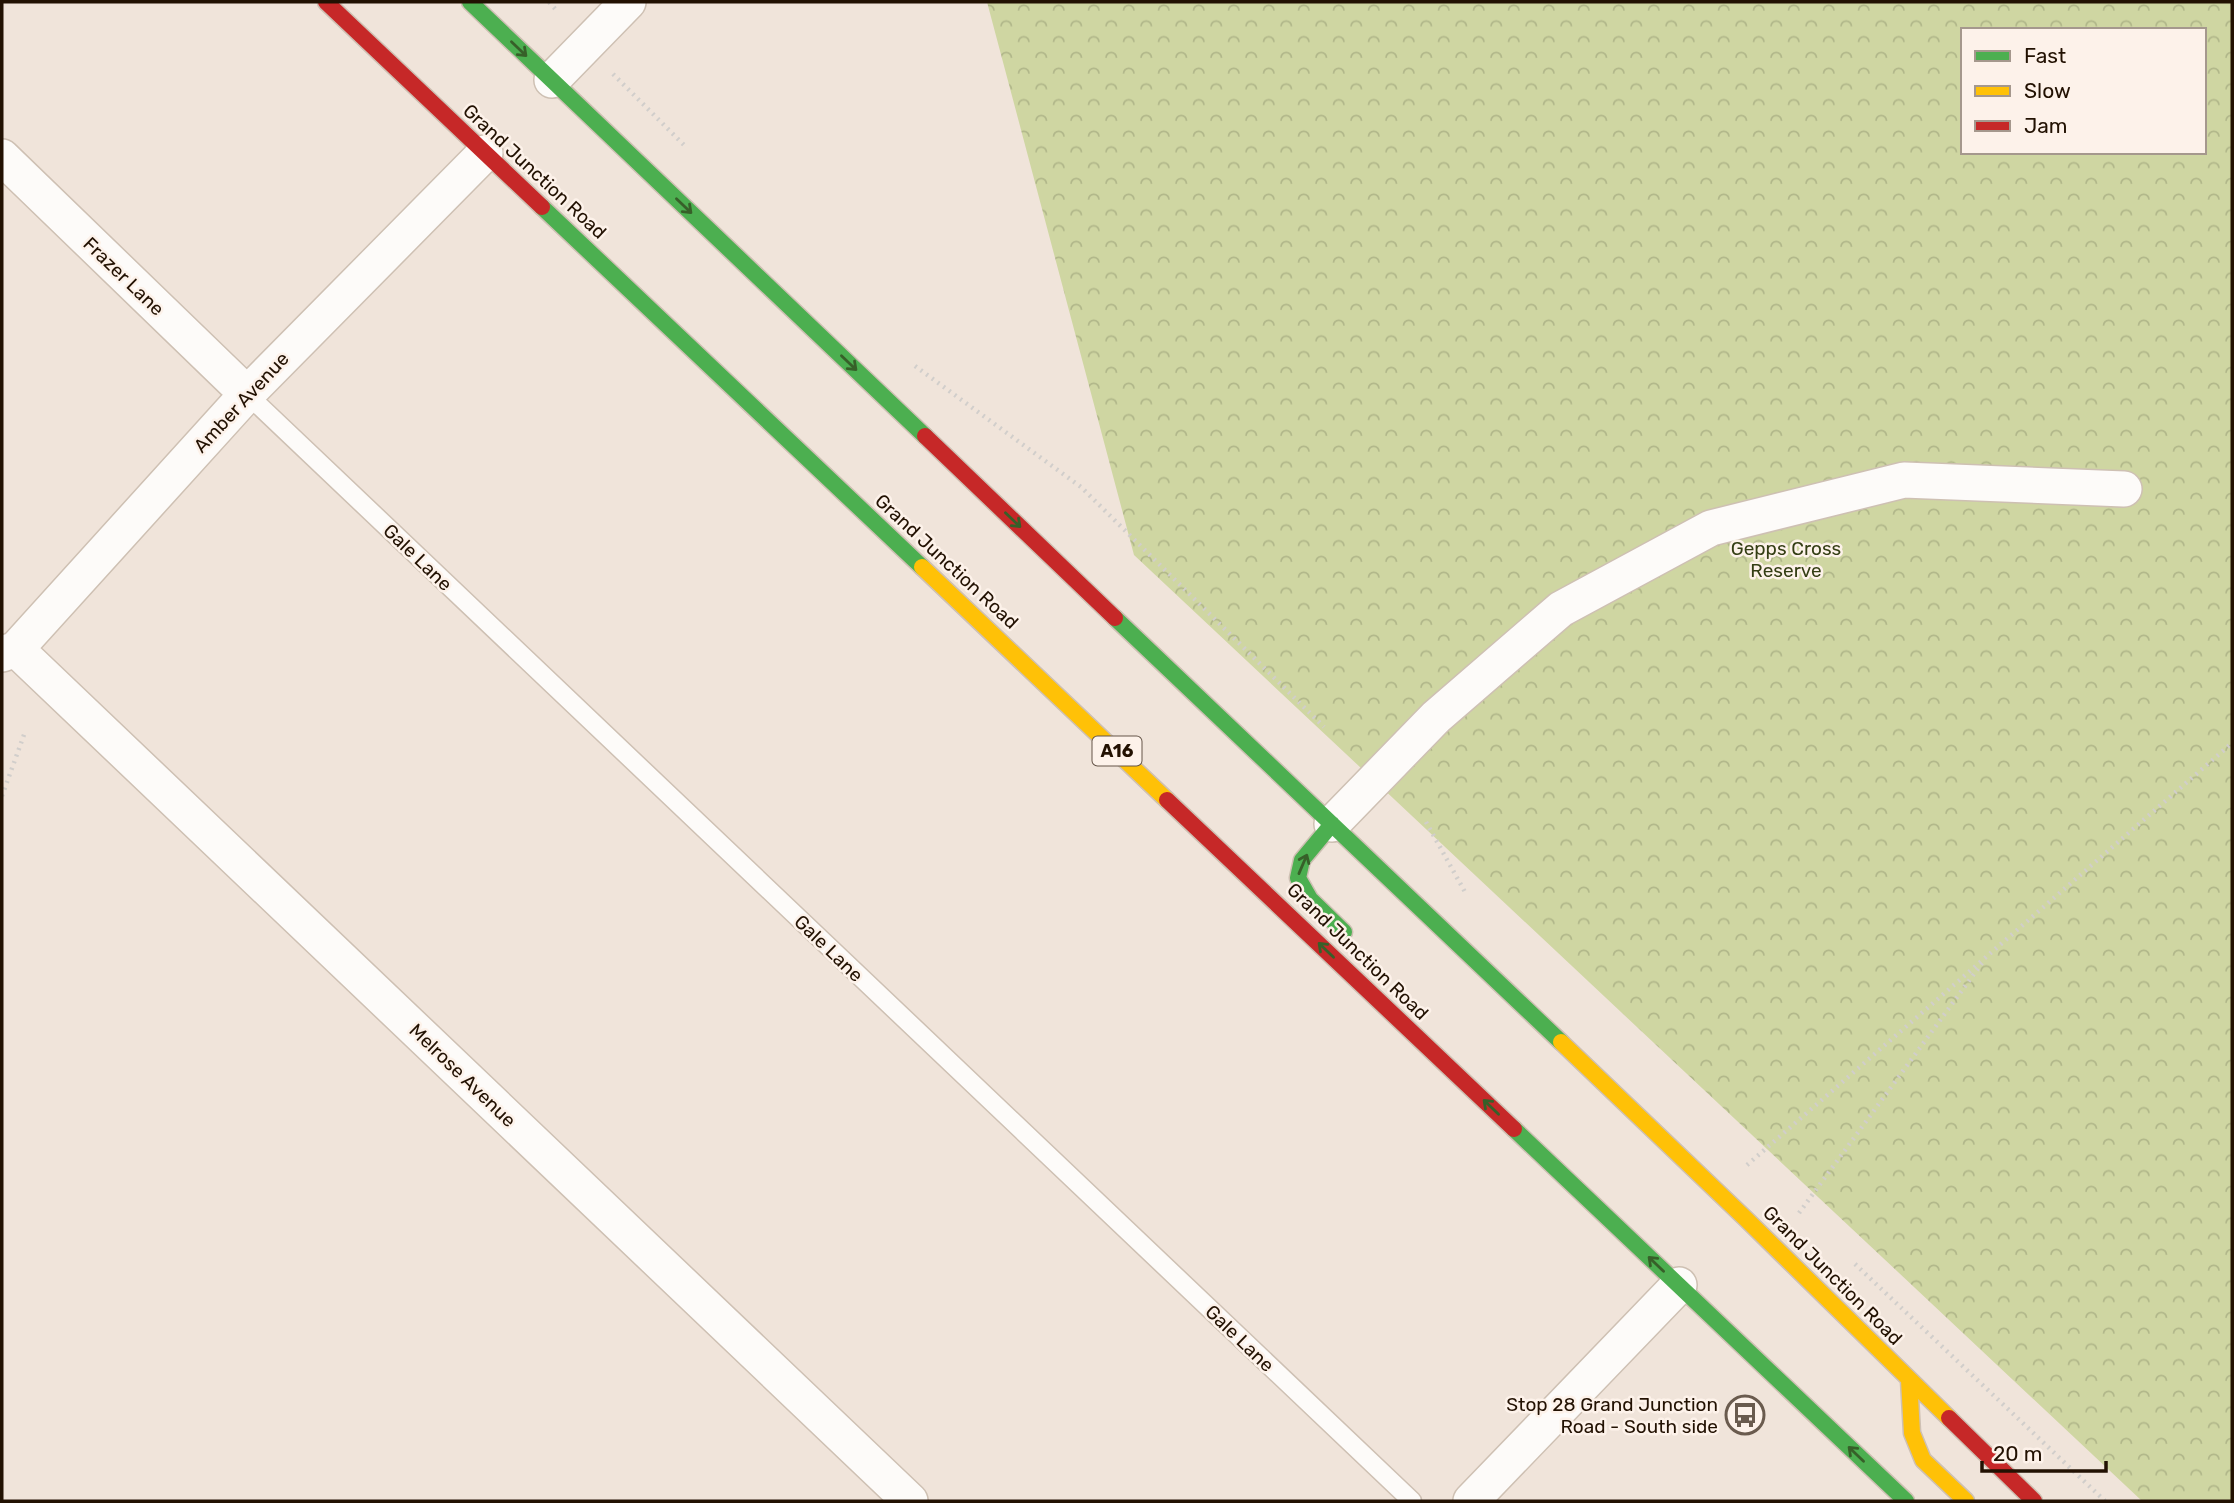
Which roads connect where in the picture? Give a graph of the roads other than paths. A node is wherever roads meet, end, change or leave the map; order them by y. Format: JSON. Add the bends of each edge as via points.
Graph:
{"nodes":[{"id":1,"x":326,"y":2,"type":"edge"},
{"id":2,"x":470,"y":2,"type":"edge"},
{"id":3,"x":628,"y":2,"type":"edge"},
{"id":4,"x":552,"y":80,"type":"junction"},
{"id":5,"x":485,"y":153,"type":"junction"},
{"id":6,"x":2,"y":157,"type":"edge"},
{"id":7,"x":247,"y":394,"type":"junction"},
{"id":8,"x":2124,"y":489,"type":"dead end"},
{"id":9,"x":9,"y":651,"type":"edge"},
{"id":10,"x":1332,"y":824,"type":"junction"},
{"id":11,"x":1359,"y":946,"type":"dead end"},
{"id":12,"x":1534,"y":1124,"type":"dead end"},
{"id":13,"x":1537,"y":1152,"type":"junction"},
{"id":14,"x":1679,"y":1285,"type":"junction"},
{"id":15,"x":1909,"y":1380,"type":"junction"},
{"id":16,"x":910,"y":1501,"type":"edge"},
{"id":17,"x":1412,"y":1501,"type":"edge"},
{"id":18,"x":1471,"y":1501,"type":"edge"},
{"id":19,"x":1906,"y":1501,"type":"edge"},
{"id":20,"x":1966,"y":1501,"type":"edge"},
{"id":21,"x":2034,"y":1501,"type":"edge"}],
"edges":[{"from":1,"to":5,"type":"highway","name":"Grand Junction Road","number":"A16"},
{"from":2,"to":4,"type":"highway","name":"Grand Junction Road","one_way":true},
{"from":3,"to":4,"type":"street"},
{"from":4,"to":10,"type":"highway","name":"Grand Junction Road","one_way":true},
{"from":5,"to":7,"type":"street","name":"Amber Avenue"},
{"from":13,"to":5,"type":"highway","name":"Grand Junction Road","number":"A16","one_way":true},
{"from":6,"to":7,"type":"street","name":"Frazer Lane"},
{"from":7,"to":9,"type":"street","name":"Amber Avenue"},
{"from":7,"to":17,"type":"lane","name":"Gale Lane"},
{"from":8,"to":10,"type":"street","via":[[1904,480],[1710,528],[1561,609],[1436,717]]},
{"from":9,"to":16,"type":"street","name":"Melrose Avenue"},
{"from":11,"to":10,"type":"highway","name":"Grand Junction Road","one_way":true,"via":[[1310,899],[1298,878],[1302,860]]},
{"from":10,"to":15,"type":"highway","name":"Grand Junction Road"},
{"from":12,"to":13,"type":"highway"},
{"from":14,"to":13,"type":"highway","name":"Grand Junction Road","number":"A16","one_way":true},
{"from":14,"to":18,"type":"street"},
{"from":19,"to":14,"type":"highway","name":"Grand Junction Road","number":"A16","one_way":true},
{"from":15,"to":20,"type":"highway","via":[[1912,1433],[1923,1460]]},
{"from":15,"to":21,"type":"highway","name":"Grand Junction Road"}]}
